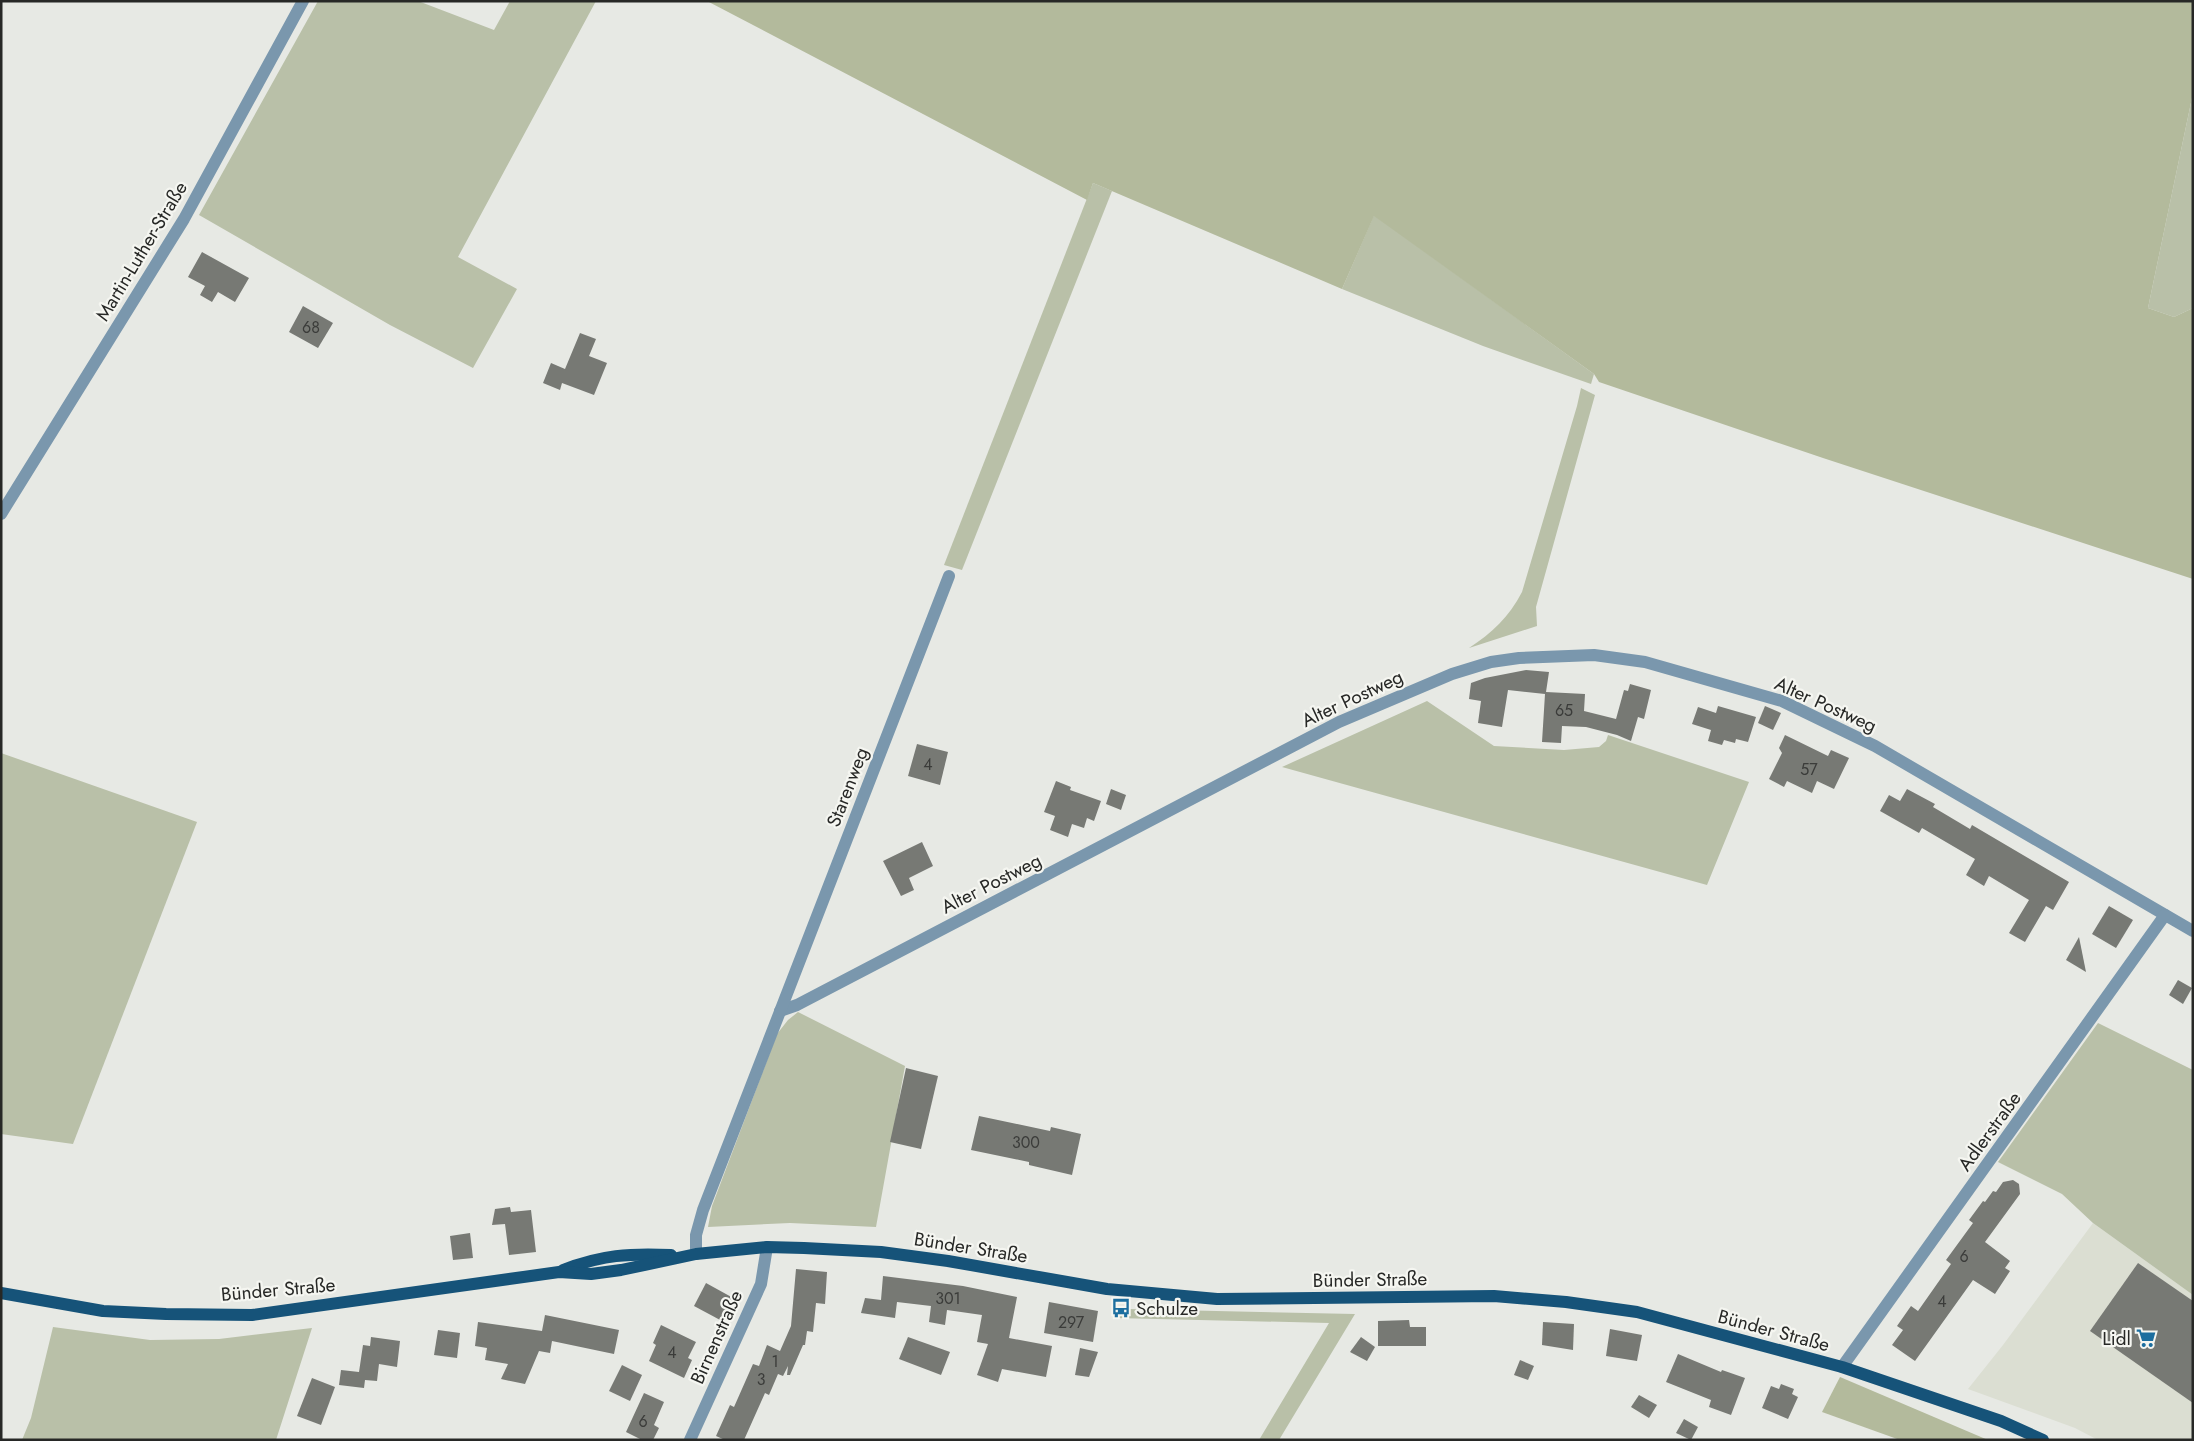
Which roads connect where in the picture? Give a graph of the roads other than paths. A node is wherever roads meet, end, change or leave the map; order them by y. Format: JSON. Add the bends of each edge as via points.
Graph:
{"nodes":[{"id":1,"x":303,"y":1,"type":"edge"},
{"id":2,"x":1,"y":514,"type":"edge"},
{"id":3,"x":949,"y":576,"type":"dead end"},
{"id":4,"x":2165,"y":915,"type":"junction"},
{"id":5,"x":2193,"y":931,"type":"edge"},
{"id":6,"x":780,"y":1011,"type":"junction"},
{"id":7,"x":767,"y":1248,"type":"junction"},
{"id":8,"x":696,"y":1254,"type":"junction"},
{"id":9,"x":1,"y":1293,"type":"edge"},
{"id":10,"x":1842,"y":1367,"type":"junction"},
{"id":11,"x":690,"y":1440,"type":"edge"},
{"id":12,"x":2043,"y":1440,"type":"edge"}],
"edges":[{"from":1,"to":2,"type":"street","name":"Martin-Luther-Straße","via":[[184,219]]},
{"from":3,"to":6,"type":"street","name":"Starenweg"},
{"from":4,"to":5,"type":"street","name":"Alter Postweg"},
{"from":4,"to":6,"type":"street","name":"Alter Postweg","via":[[1875,746],[1782,701],[1645,662],[1594,655],[1519,658],[1491,662],[1452,674],[1339,722]]},
{"from":4,"to":10,"type":"street","name":"Adlerstraße"},
{"from":6,"to":8,"type":"street","via":[[703,1210],[696,1235]]},
{"from":7,"to":8,"type":"main road","name":"Bünder Straße"},
{"from":7,"to":10,"type":"main road","name":"Bünder Straße","via":[[881,1252],[1107,1289],[1217,1299],[1494,1296],[1566,1302],[1637,1312]]},
{"from":7,"to":11,"type":"street","name":"Birnenstraße","via":[[761,1284]]},
{"from":8,"to":9,"type":"main road","name":"Bünder Straße","via":[[638,1253],[590,1260],[559,1272],[252,1314],[103,1311]]},
{"from":10,"to":12,"type":"main road","name":"Bünder Straße","via":[[2001,1421]]}]}
